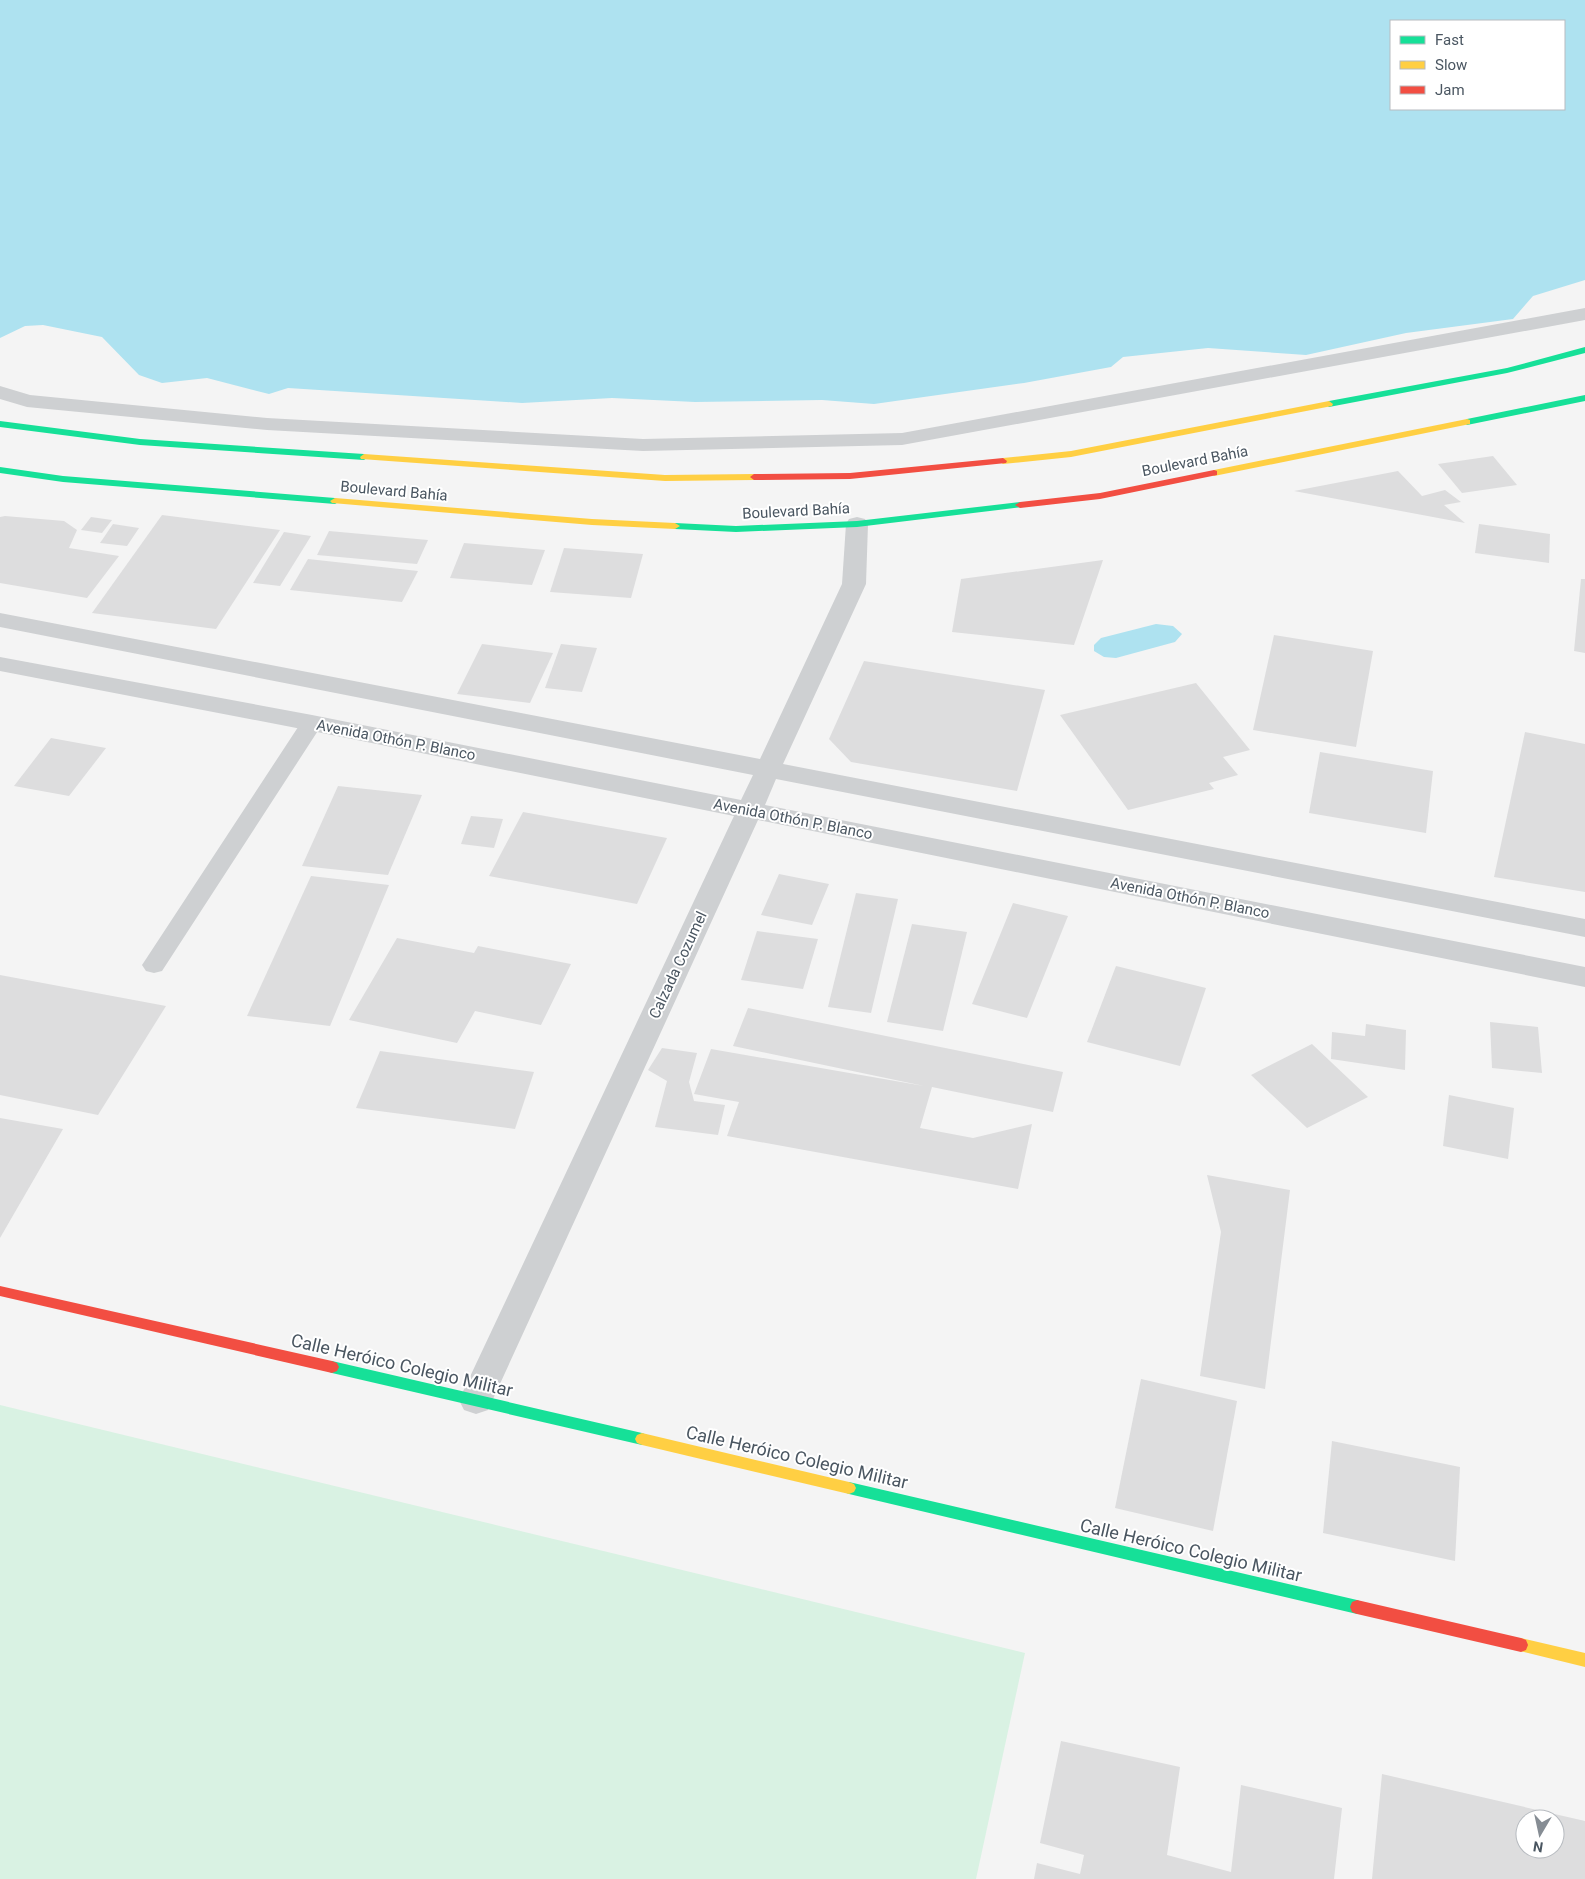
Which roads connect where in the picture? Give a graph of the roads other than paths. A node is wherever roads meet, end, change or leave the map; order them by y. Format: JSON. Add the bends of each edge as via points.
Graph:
{"nodes":[{"id":1,"x":1585,"y":314,"type":"edge"},
{"id":2,"x":1585,"y":350,"type":"edge"},
{"id":3,"x":0,"y":392,"type":"edge"},
{"id":4,"x":1585,"y":398,"type":"edge"},
{"id":5,"x":1,"y":427,"type":"edge"},
{"id":6,"x":0,"y":470,"type":"edge"},
{"id":7,"x":857,"y":524,"type":"junction"},
{"id":8,"x":0,"y":620,"type":"edge"},
{"id":9,"x":0,"y":664,"type":"edge"},
{"id":10,"x":338,"y":686,"type":"junction"},
{"id":11,"x":312,"y":723,"type":"junction"},
{"id":12,"x":768,"y":769,"type":"junction"},
{"id":13,"x":750,"y":810,"type":"junction"},
{"id":14,"x":1585,"y":928,"type":"edge"},
{"id":15,"x":154,"y":965,"type":"dead end"},
{"id":16,"x":1585,"y":977,"type":"edge"},
{"id":17,"x":0,"y":1291,"type":"edge"},
{"id":18,"x":476,"y":1400,"type":"junction"},
{"id":19,"x":1585,"y":1660,"type":"edge"}],
"edges":[{"from":1,"to":3,"type":"street","via":[[902,439],[633,445],[267,424],[27,401]]},
{"from":2,"to":5,"type":"main road","name":"Boulevard Bahía","via":[[1507,370],[1071,454],[850,476],[665,478],[140,442]]},
{"from":4,"to":7,"type":"main road","name":"Boulevard Bahía","via":[[1100,496]]},
{"from":6,"to":7,"type":"main road","name":"Boulevard Bahía","via":[[72,480],[592,522],[736,529]]},
{"from":7,"to":12,"type":"street","name":"Calzada Cozumel","via":[[854,584]]},
{"from":8,"to":10,"type":"street"},
{"from":9,"to":11,"type":"street","name":"Avenida Othón P. Blanco"},
{"from":10,"to":11,"type":"street"},
{"from":10,"to":12,"type":"street"},
{"from":11,"to":13,"type":"street","name":"Avenida Othón P. Blanco"},
{"from":11,"to":15,"type":"lane"},
{"from":12,"to":13,"type":"street","name":"Calzada Cozumel"},
{"from":12,"to":14,"type":"street"},
{"from":13,"to":16,"type":"street","name":"Avenida Othón P. Blanco"},
{"from":13,"to":18,"type":"street","name":"Calzada Cozumel"},
{"from":17,"to":18,"type":"main road","name":"Calle Heróico Colegio Militar"},
{"from":18,"to":19,"type":"main road","name":"Calle Heróico Colegio Militar"}]}
